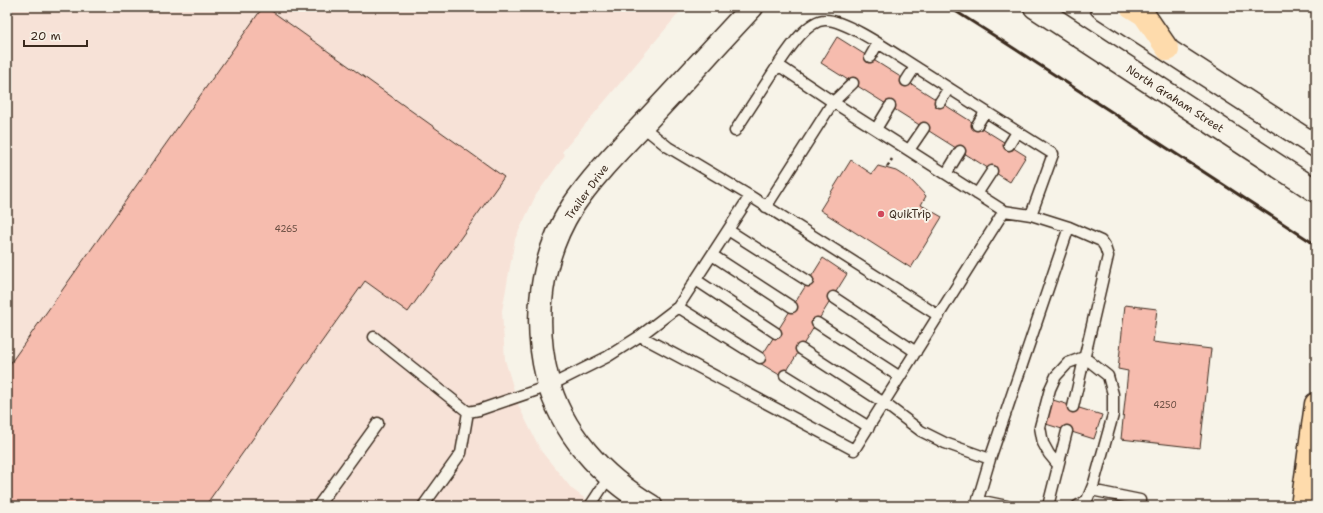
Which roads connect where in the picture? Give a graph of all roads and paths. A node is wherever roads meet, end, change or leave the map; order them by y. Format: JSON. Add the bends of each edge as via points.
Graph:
{"nodes":[{"id":1,"x":752,"y":7,"type":"edge"},
{"id":2,"x":1035,"y":7,"type":"edge"},
{"id":3,"x":1101,"y":7,"type":"edge"},
{"id":4,"x":1131,"y":7,"type":"edge"},
{"id":5,"x":878,"y":43,"type":"junction"},
{"id":6,"x":1168,"y":50,"type":"junction"},
{"id":7,"x":870,"y":57,"type":"dead end"},
{"id":8,"x":778,"y":65,"type":"junction"},
{"id":9,"x":915,"y":67,"type":"junction"},
{"id":10,"x":906,"y":81,"type":"dead end"},
{"id":11,"x":853,"y":83,"type":"dead end"},
{"id":12,"x":949,"y":88,"type":"junction"},
{"id":13,"x":833,"y":102,"type":"junction"},
{"id":14,"x":940,"y":102,"type":"dead end"},
{"id":15,"x":890,"y":106,"type":"dead end"},
{"id":16,"x":985,"y":112,"type":"junction"},
{"id":17,"x":977,"y":125,"type":"dead end"},
{"id":18,"x":642,"y":126,"type":"junction"},
{"id":19,"x":924,"y":128,"type":"dead end"},
{"id":20,"x":876,"y":129,"type":"junction"},
{"id":21,"x":735,"y":131,"type":"dead end"},
{"id":22,"x":1017,"y":132,"type":"junction"},
{"id":23,"x":1009,"y":145,"type":"dead end"},
{"id":24,"x":1316,"y":146,"type":"edge"},
{"id":25,"x":909,"y":150,"type":"junction"},
{"id":26,"x":960,"y":151,"type":"dead end"},
{"id":27,"x":992,"y":171,"type":"dead end"},
{"id":28,"x":946,"y":174,"type":"junction"},
{"id":29,"x":1316,"y":191,"type":"edge"},
{"id":30,"x":977,"y":194,"type":"junction"},
{"id":31,"x":750,"y":196,"type":"junction"},
{"id":32,"x":766,"y":206,"type":"junction"},
{"id":33,"x":1004,"y":211,"type":"junction"},
{"id":34,"x":1031,"y":216,"type":"junction"},
{"id":35,"x":1069,"y":227,"type":"junction"},
{"id":36,"x":728,"y":230,"type":"junction"},
{"id":37,"x":712,"y":256,"type":"junction"},
{"id":38,"x":696,"y":280,"type":"junction"},
{"id":39,"x":808,"y":281,"type":"dead end"},
{"id":40,"x":833,"y":298,"type":"dead end"},
{"id":41,"x":678,"y":307,"type":"junction"},
{"id":42,"x":792,"y":307,"type":"dead end"},
{"id":43,"x":939,"y":316,"type":"junction"},
{"id":44,"x":817,"y":323,"type":"dead end"},
{"id":45,"x":776,"y":333,"type":"dead end"},
{"id":46,"x":640,"y":336,"type":"junction"},
{"id":47,"x":374,"y":338,"type":"dead end"},
{"id":48,"x":801,"y":349,"type":"dead end"},
{"id":49,"x":916,"y":352,"type":"junction"},
{"id":50,"x":1084,"y":357,"type":"junction"},
{"id":51,"x":760,"y":358,"type":"dead end"},
{"id":52,"x":785,"y":375,"type":"dead end"},
{"id":53,"x":900,"y":377,"type":"junction"},
{"id":54,"x":550,"y":386,"type":"junction"},
{"id":55,"x":884,"y":403,"type":"junction"},
{"id":56,"x":1316,"y":404,"type":"edge"},
{"id":57,"x":1073,"y":407,"type":"dead end"},
{"id":58,"x":468,"y":412,"type":"junction"},
{"id":59,"x":378,"y":423,"type":"dead end"},
{"id":60,"x":869,"y":427,"type":"junction"},
{"id":61,"x":1067,"y":431,"type":"dead end"},
{"id":62,"x":990,"y":459,"type":"junction"},
{"id":63,"x":1058,"y":465,"type":"junction"},
{"id":64,"x":609,"y":476,"type":"junction"},
{"id":65,"x":1091,"y":490,"type":"junction"},
{"id":66,"x":1140,"y":500,"type":"dead end"},
{"id":67,"x":977,"y":503,"type":"edge"},
{"id":68,"x":318,"y":506,"type":"edge"},
{"id":69,"x":423,"y":506,"type":"edge"},
{"id":70,"x":590,"y":506,"type":"edge"},
{"id":71,"x":651,"y":506,"type":"edge"},
{"id":72,"x":1007,"y":506,"type":"edge"},
{"id":73,"x":1048,"y":506,"type":"edge"},
{"id":74,"x":1077,"y":506,"type":"edge"},
{"id":75,"x":1302,"y":506,"type":"edge"}],
"edges":[{"from":1,"to":18,"type":"street","name":"Trailer Drive"},
{"from":2,"to":29,"type":"street","name":"North Graham Street"},
{"from":3,"to":6,"type":"street"},
{"from":4,"to":6,"type":"highway","via":[[1144,15]]},
{"from":5,"to":7,"type":"lane"},
{"from":5,"to":8,"type":"lane","via":[[841,23],[824,19],[797,38]]},
{"from":5,"to":9,"type":"lane"},
{"from":6,"to":24,"type":"street"},
{"from":8,"to":13,"type":"lane"},
{"from":8,"to":21,"type":"lane"},
{"from":9,"to":10,"type":"lane"},
{"from":9,"to":12,"type":"lane"},
{"from":11,"to":13,"type":"lane"},
{"from":12,"to":14,"type":"lane"},
{"from":12,"to":16,"type":"lane"},
{"from":13,"to":20,"type":"lane"},
{"from":13,"to":32,"type":"lane"},
{"from":15,"to":20,"type":"lane"},
{"from":16,"to":17,"type":"lane"},
{"from":16,"to":22,"type":"lane"},
{"from":18,"to":31,"type":"lane","via":[[668,147]]},
{"from":18,"to":54,"type":"street","name":"Trailer Drive","via":[[600,171],[573,207],[557,235],[543,283],[539,313],[544,366]]},
{"from":19,"to":25,"type":"lane"},
{"from":20,"to":25,"type":"lane"},
{"from":22,"to":23,"type":"lane"},
{"from":22,"to":34,"type":"lane","via":[[1053,154]]},
{"from":25,"to":28,"type":"lane"},
{"from":26,"to":28,"type":"lane"},
{"from":27,"to":30,"type":"lane"},
{"from":28,"to":30,"type":"lane"},
{"from":30,"to":33,"type":"lane"},
{"from":31,"to":32,"type":"lane"},
{"from":31,"to":36,"type":"lane"},
{"from":32,"to":43,"type":"lane"},
{"from":33,"to":34,"type":"lane"},
{"from":33,"to":43,"type":"lane"},
{"from":34,"to":35,"type":"lane"},
{"from":35,"to":50,"type":"lane","via":[[1100,241],[1108,256]]},
{"from":35,"to":62,"type":"lane"},
{"from":36,"to":37,"type":"lane"},
{"from":36,"to":39,"type":"lane"},
{"from":37,"to":38,"type":"lane"},
{"from":37,"to":42,"type":"lane"},
{"from":38,"to":41,"type":"lane"},
{"from":38,"to":45,"type":"lane"},
{"from":40,"to":49,"type":"lane"},
{"from":41,"to":46,"type":"lane"},
{"from":41,"to":51,"type":"lane"},
{"from":43,"to":49,"type":"lane"},
{"from":44,"to":53,"type":"lane"},
{"from":46,"to":54,"type":"lane","via":[[607,357]]},
{"from":46,"to":60,"type":"lane","via":[[854,450]]},
{"from":47,"to":58,"type":"lane"},
{"from":48,"to":55,"type":"lane"},
{"from":49,"to":53,"type":"lane"},
{"from":50,"to":57,"type":"lane"},
{"from":50,"to":63,"type":"lane","via":[[1068,363],[1056,376],[1040,427],[1043,442]]},
{"from":50,"to":65,"type":"lane","via":[[1108,376],[1113,394],[1113,415]]},
{"from":52,"to":60,"type":"lane"},
{"from":53,"to":55,"type":"lane"},
{"from":54,"to":58,"type":"lane"},
{"from":54,"to":64,"type":"street","name":"Trailer Drive","via":[[571,432],[582,448]]},
{"from":55,"to":60,"type":"lane"},
{"from":55,"to":62,"type":"lane","via":[[921,431]]},
{"from":56,"to":75,"type":"highway"},
{"from":58,"to":69,"type":"lane","via":[[461,453]]},
{"from":59,"to":68,"type":"lane"},
{"from":61,"to":63,"type":"lane"},
{"from":62,"to":67,"type":"lane"},
{"from":63,"to":73,"type":"lane"},
{"from":64,"to":70,"type":"lane"},
{"from":64,"to":71,"type":"street","name":"Trailer Drive"},
{"from":65,"to":66,"type":"lane"},
{"from":65,"to":74,"type":"lane","via":[[1087,500]]},
{"from":67,"to":72,"type":"lane"}]}
